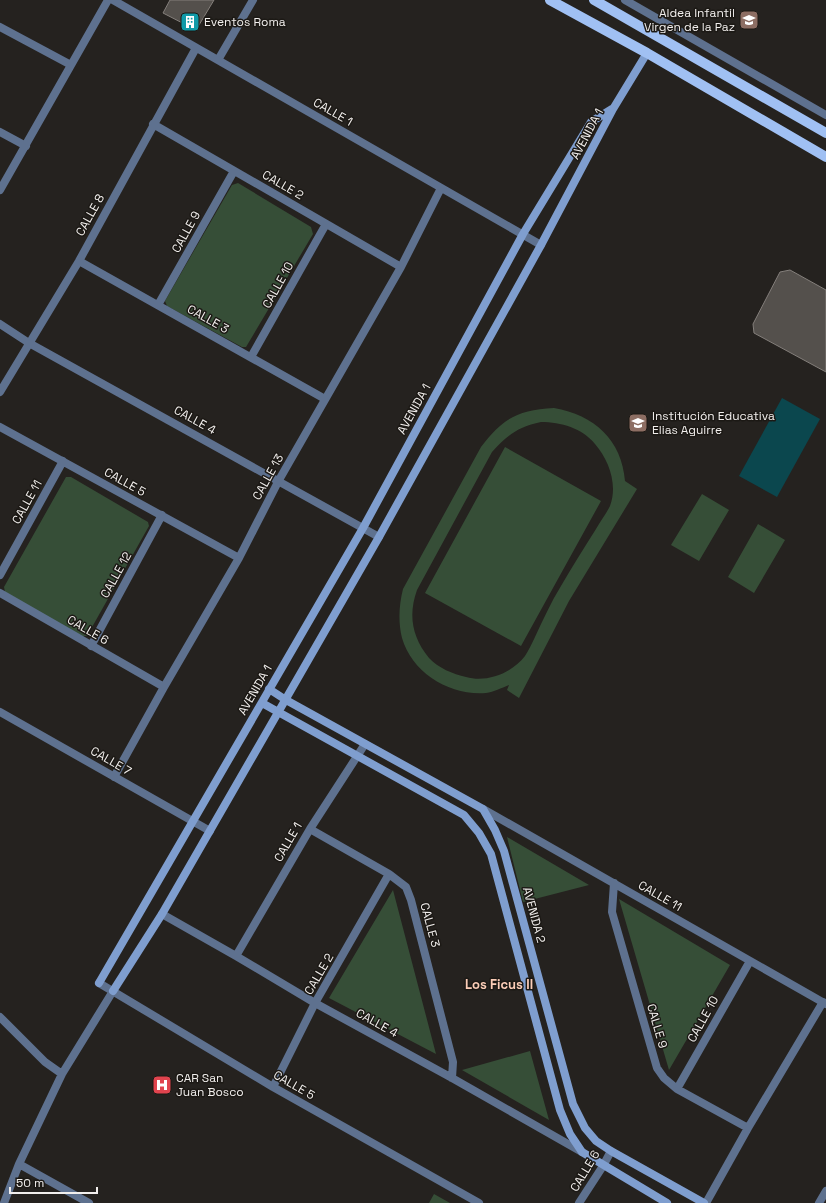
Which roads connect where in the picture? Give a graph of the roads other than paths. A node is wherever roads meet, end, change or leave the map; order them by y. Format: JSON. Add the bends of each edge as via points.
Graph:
{"nodes":[{"id":1,"x":108,"y":0,"type":"edge"},
{"id":2,"x":113,"y":0,"type":"edge"},
{"id":3,"x":253,"y":0,"type":"edge"},
{"id":4,"x":550,"y":0,"type":"edge"},
{"id":5,"x":594,"y":0,"type":"edge"},
{"id":6,"x":625,"y":0,"type":"edge"},
{"id":7,"x":559,"y":3,"type":"edge"},
{"id":8,"x":0,"y":27,"type":"edge"},
{"id":9,"x":196,"y":48,"type":"junction"},
{"id":10,"x":646,"y":53,"type":"junction"},
{"id":11,"x":218,"y":60,"type":"junction"},
{"id":12,"x":71,"y":65,"type":"junction"},
{"id":13,"x":613,"y":109,"type":"junction"},
{"id":14,"x":826,"y":115,"type":"edge"},
{"id":15,"x":153,"y":124,"type":"junction"},
{"id":16,"x":0,"y":132,"type":"edge"},
{"id":17,"x":826,"y":133,"type":"edge"},
{"id":18,"x":26,"y":146,"type":"junction"},
{"id":19,"x":826,"y":157,"type":"edge"},
{"id":20,"x":234,"y":171,"type":"junction"},
{"id":21,"x":441,"y":188,"type":"junction"},
{"id":22,"x":0,"y":190,"type":"edge"},
{"id":23,"x":326,"y":224,"type":"junction"},
{"id":24,"x":523,"y":234,"type":"junction"},
{"id":25,"x":541,"y":245,"type":"junction"},
{"id":26,"x":79,"y":261,"type":"junction"},
{"id":27,"x":401,"y":268,"type":"junction"},
{"id":28,"x":158,"y":305,"type":"junction"},
{"id":29,"x":0,"y":324,"type":"edge"},
{"id":30,"x":30,"y":342,"type":"junction"},
{"id":31,"x":251,"y":357,"type":"junction"},
{"id":32,"x":0,"y":392,"type":"edge"},
{"id":33,"x":325,"y":399,"type":"junction"},
{"id":34,"x":0,"y":427,"type":"edge"},
{"id":35,"x":63,"y":461,"type":"junction"},
{"id":36,"x":279,"y":480,"type":"junction"},
{"id":37,"x":162,"y":515,"type":"junction"},
{"id":38,"x":363,"y":528,"type":"junction"},
{"id":39,"x":379,"y":537,"type":"junction"},
{"id":40,"x":239,"y":558,"type":"junction"},
{"id":41,"x":0,"y":575,"type":"edge"},
{"id":42,"x":0,"y":593,"type":"edge"},
{"id":43,"x":91,"y":646,"type":"junction"},
{"id":44,"x":164,"y":687,"type":"junction"},
{"id":45,"x":269,"y":689,"type":"junction"},
{"id":46,"x":286,"y":700,"type":"junction"},
{"id":47,"x":262,"y":703,"type":"junction"},
{"id":48,"x":0,"y":712,"type":"edge"},
{"id":49,"x":279,"y":712,"type":"junction"},
{"id":50,"x":365,"y":744,"type":"junction"},
{"id":51,"x":357,"y":756,"type":"junction"},
{"id":52,"x":114,"y":777,"type":"junction"},
{"id":53,"x":483,"y":809,"type":"junction"},
{"id":54,"x":194,"y":821,"type":"junction"},
{"id":55,"x":310,"y":829,"type":"junction"},
{"id":56,"x":210,"y":832,"type":"junction"},
{"id":57,"x":389,"y":874,"type":"junction"},
{"id":58,"x":614,"y":884,"type":"junction"},
{"id":59,"x":162,"y":914,"type":"junction"},
{"id":60,"x":236,"y":956,"type":"junction"},
{"id":61,"x":750,"y":960,"type":"junction"},
{"id":62,"x":99,"y":983,"type":"joint"},
{"id":63,"x":113,"y":991,"type":"junction"},
{"id":64,"x":316,"y":1003,"type":"junction"},
{"id":65,"x":825,"y":1003,"type":"edge"},
{"id":66,"x":0,"y":1017,"type":"edge"},
{"id":67,"x":62,"y":1074,"type":"junction"},
{"id":68,"x":452,"y":1078,"type":"junction"},
{"id":69,"x":273,"y":1087,"type":"junction"},
{"id":70,"x":677,"y":1089,"type":"junction"},
{"id":71,"x":748,"y":1128,"type":"junction"},
{"id":72,"x":611,"y":1151,"type":"junction"},
{"id":73,"x":582,"y":1152,"type":"junction"},
{"id":74,"x":19,"y":1164,"type":"junction"},
{"id":75,"x":603,"y":1166,"type":"junction"},
{"id":76,"x":826,"y":1191,"type":"edge"},
{"id":77,"x":4,"y":1203,"type":"edge"},
{"id":78,"x":89,"y":1203,"type":"edge"},
{"id":79,"x":479,"y":1203,"type":"edge"},
{"id":80,"x":579,"y":1203,"type":"edge"},
{"id":81,"x":667,"y":1203,"type":"edge"},
{"id":82,"x":705,"y":1203,"type":"edge"},
{"id":83,"x":820,"y":1203,"type":"edge"}],
"edges":[{"from":1,"to":12,"type":"street"},
{"from":2,"to":9,"type":"street","name":"CALLE 1"},
{"from":3,"to":11,"type":"street"},
{"from":4,"to":7,"type":"main road"},
{"from":5,"to":17,"type":"main road"},
{"from":6,"to":14,"type":"street"},
{"from":7,"to":10,"type":"main road"},
{"from":8,"to":12,"type":"street"},
{"from":9,"to":11,"type":"street","name":"CALLE 1"},
{"from":9,"to":15,"type":"street","name":"CALLE 8"},
{"from":10,"to":13,"type":"street"},
{"from":10,"to":19,"type":"main road"},
{"from":11,"to":21,"type":"street","name":"CALLE 1"},
{"from":12,"to":18,"type":"street"},
{"from":13,"to":24,"type":"street","name":"AVENIDA 1","via":[[591,122]]},
{"from":13,"to":25,"type":"street","name":"AVENIDA 1"},
{"from":15,"to":20,"type":"street","name":"CALLE 2"},
{"from":15,"to":26,"type":"street","name":"CALLE 8"},
{"from":16,"to":18,"type":"street"},
{"from":18,"to":22,"type":"street"},
{"from":20,"to":23,"type":"street","name":"CALLE 2"},
{"from":20,"to":28,"type":"street","name":"CALLE 9"},
{"from":21,"to":24,"type":"street","name":"CALLE 1"},
{"from":21,"to":27,"type":"street","name":"CALLE 13"},
{"from":23,"to":27,"type":"street","name":"CALLE 2"},
{"from":23,"to":31,"type":"street","name":"CALLE 10"},
{"from":24,"to":25,"type":"street","name":"CALLE 1"},
{"from":24,"to":38,"type":"street","name":"AVENIDA 1"},
{"from":25,"to":39,"type":"street","name":"AVENIDA 1"},
{"from":26,"to":28,"type":"street","name":"CALLE 3"},
{"from":26,"to":30,"type":"street","name":"CALLE 8"},
{"from":27,"to":33,"type":"street","name":"CALLE 13"},
{"from":28,"to":31,"type":"street","name":"CALLE 3"},
{"from":29,"to":30,"type":"street","name":"CALLE 4"},
{"from":30,"to":32,"type":"street","name":"CALLE 8"},
{"from":30,"to":36,"type":"street","name":"CALLE 4"},
{"from":31,"to":33,"type":"street","name":"CALLE 3"},
{"from":33,"to":36,"type":"street","name":"CALLE 13"},
{"from":34,"to":35,"type":"street","name":"CALLE 5"},
{"from":35,"to":37,"type":"street","name":"CALLE 5"},
{"from":35,"to":41,"type":"street","name":"CALLE 11"},
{"from":36,"to":38,"type":"street","name":"CALLE 4"},
{"from":36,"to":40,"type":"street","name":"CALLE 13"},
{"from":37,"to":40,"type":"street","name":"CALLE 5"},
{"from":37,"to":43,"type":"street","name":"CALLE 12"},
{"from":38,"to":39,"type":"street","name":"CALLE 4"},
{"from":38,"to":45,"type":"street","name":"AVENIDA 1"},
{"from":39,"to":46,"type":"street","name":"AVENIDA 1"},
{"from":40,"to":44,"type":"street","name":"CALLE 13"},
{"from":42,"to":43,"type":"street","name":"CALLE 6"},
{"from":43,"to":44,"type":"street","name":"CALLE 6"},
{"from":44,"to":52,"type":"street","name":"CALLE 13"},
{"from":45,"to":46,"type":"street","name":"AVENIDA 2"},
{"from":45,"to":47,"type":"street","name":"AVENIDA 1"},
{"from":46,"to":49,"type":"street","name":"AVENIDA 1"},
{"from":46,"to":50,"type":"street","name":"AVENIDA 2"},
{"from":47,"to":49,"type":"street"},
{"from":47,"to":54,"type":"street","name":"AVENIDA 1"},
{"from":48,"to":52,"type":"street","name":"CALLE 7"},
{"from":49,"to":51,"type":"street"},
{"from":49,"to":56,"type":"street","name":"AVENIDA 1"},
{"from":50,"to":51,"type":"street","name":"CALLE 1"},
{"from":50,"to":53,"type":"street","name":"AVENIDA 2"},
{"from":51,"to":55,"type":"street","name":"CALLE 1"},
{"from":51,"to":73,"type":"street","via":[[464,815],[480,833],[491,854],[560,1110],[570,1134]]},
{"from":52,"to":54,"type":"street","name":"CALLE 7"},
{"from":53,"to":58,"type":"street","name":"CALLE 11"},
{"from":53,"to":72,"type":"street","name":"AVENIDA 2","via":[[496,830],[504,851],[573,1104],[585,1128],[596,1141]]},
{"from":54,"to":56,"type":"street","name":"CALLE 7"},
{"from":54,"to":62,"type":"street","name":"AVENIDA 1"},
{"from":55,"to":57,"type":"street","name":"CALLE 3"},
{"from":55,"to":60,"type":"street","name":"CALLE 1"},
{"from":56,"to":59,"type":"street","name":"AVENIDA 1"},
{"from":57,"to":64,"type":"street","name":"CALLE 2"},
{"from":57,"to":68,"type":"street","name":"CALLE 3","via":[[406,888],[411,900],[453,1062]]},
{"from":58,"to":61,"type":"street","name":"CALLE 11"},
{"from":58,"to":70,"type":"street","name":"CALLE 9","via":[[612,912],[657,1068]]},
{"from":59,"to":60,"type":"street","name":"CALLE 4"},
{"from":59,"to":63,"type":"street","name":"AVENIDA 1"},
{"from":60,"to":64,"type":"street","name":"CALLE 4"},
{"from":61,"to":65,"type":"street","name":"CALLE 11"},
{"from":61,"to":70,"type":"street","name":"CALLE 10"},
{"from":62,"to":63,"type":"street","name":"CALLE 5"},
{"from":63,"to":67,"type":"street"},
{"from":63,"to":69,"type":"street","name":"CALLE 5"},
{"from":64,"to":68,"type":"street","name":"CALLE 4"},
{"from":64,"to":69,"type":"street","name":"CALLE 2"},
{"from":65,"to":71,"type":"street"},
{"from":66,"to":67,"type":"street","via":[[45,1062]]},
{"from":67,"to":74,"type":"street"},
{"from":68,"to":73,"type":"street","name":"CALLE 4"},
{"from":69,"to":79,"type":"street","name":"CALLE 5"},
{"from":70,"to":71,"type":"street","name":"CALLE 9"},
{"from":71,"to":82,"type":"street"},
{"from":72,"to":75,"type":"street","name":"CALLE 6"},
{"from":72,"to":82,"type":"street","name":"AVENIDA 2"},
{"from":73,"to":75,"type":"street"},
{"from":74,"to":77,"type":"street"},
{"from":74,"to":78,"type":"street"},
{"from":75,"to":80,"type":"street","name":"CALLE 6"},
{"from":75,"to":81,"type":"street"},
{"from":76,"to":83,"type":"street"}]}
